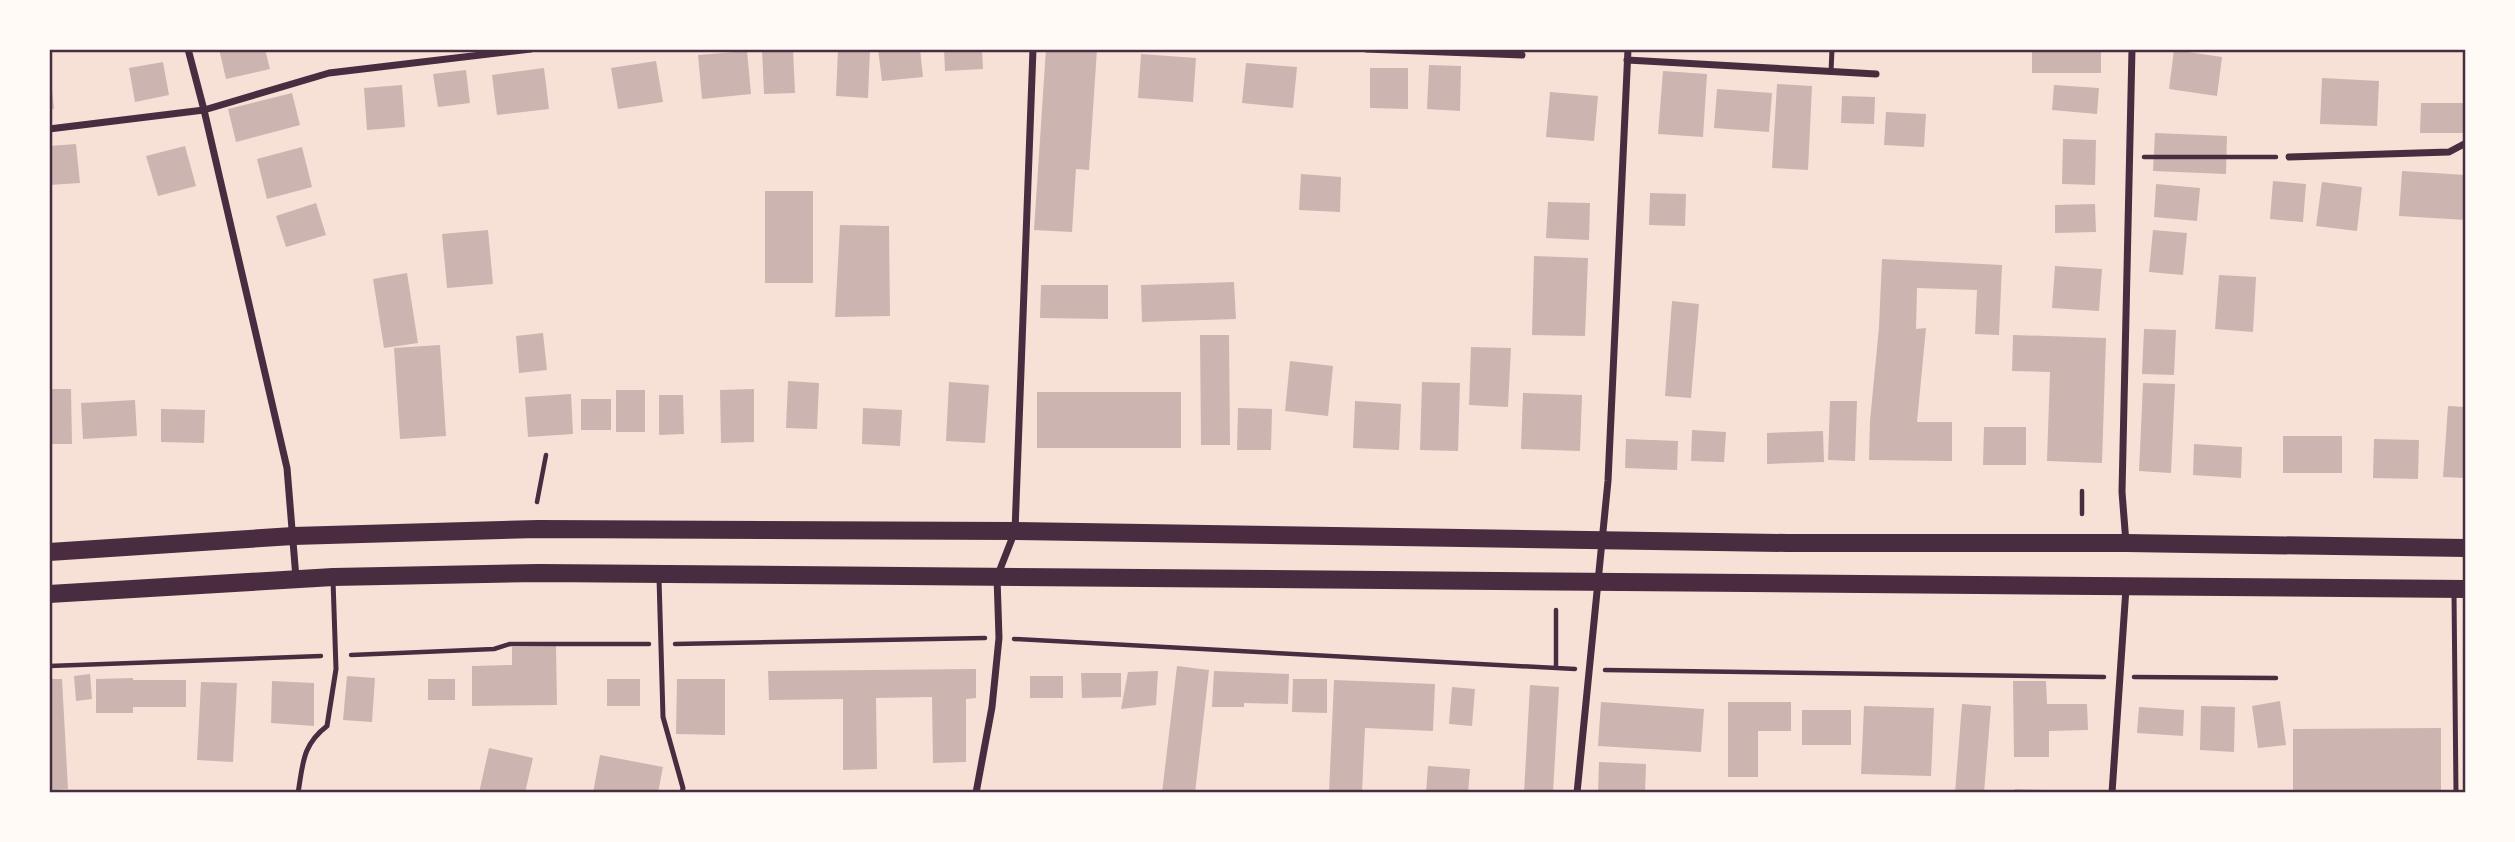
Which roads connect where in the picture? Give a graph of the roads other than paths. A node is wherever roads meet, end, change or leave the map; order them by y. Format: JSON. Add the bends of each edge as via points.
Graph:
{"nodes":[{"id":1,"x":188,"y":49,"type":"edge"},
{"id":2,"x":531,"y":49,"type":"edge"},
{"id":3,"x":1033,"y":49,"type":"edge"},
{"id":4,"x":1366,"y":49,"type":"edge"},
{"id":5,"x":1628,"y":49,"type":"edge"},
{"id":6,"x":1832,"y":49,"type":"edge"},
{"id":7,"x":2132,"y":49,"type":"edge"},
{"id":8,"x":1522,"y":55,"type":"dead end"},
{"id":9,"x":1627,"y":60,"type":"junction"},
{"id":10,"x":1831,"y":72,"type":"junction"},
{"id":11,"x":1876,"y":74,"type":"dead end"},
{"id":12,"x":204,"y":110,"type":"junction"},
{"id":13,"x":49,"y":129,"type":"edge"},
{"id":14,"x":2466,"y":143,"type":"edge"},
{"id":15,"x":2289,"y":157,"type":"road end"},
{"id":16,"x":1014,"y":531,"type":"junction"},
{"id":17,"x":293,"y":536,"type":"junction"},
{"id":18,"x":1603,"y":539,"type":"junction"},
{"id":19,"x":2126,"y":544,"type":"junction"},
{"id":20,"x":2466,"y":548,"type":"edge"},
{"id":21,"x":49,"y":552,"type":"edge"},
{"id":22,"x":659,"y":575,"type":"junction"},
{"id":23,"x":332,"y":577,"type":"junction"},
{"id":24,"x":997,"y":577,"type":"junction"},
{"id":25,"x":296,"y":579,"type":"junction"},
{"id":26,"x":1597,"y":582,"type":"junction"},
{"id":27,"x":2126,"y":585,"type":"junction"},
{"id":28,"x":2460,"y":589,"type":"edge"},
{"id":29,"x":49,"y":594,"type":"edge"},
{"id":30,"x":298,"y":793,"type":"edge"},
{"id":31,"x":682,"y":793,"type":"edge"},
{"id":32,"x":976,"y":793,"type":"edge"},
{"id":33,"x":1577,"y":793,"type":"edge"},
{"id":34,"x":2112,"y":793,"type":"edge"},
{"id":35,"x":2456,"y":793,"type":"edge"}],
"edges":[{"from":1,"to":12,"type":"street"},
{"from":2,"to":12,"type":"street","via":[[329,73]]},
{"from":3,"to":16,"type":"street"},
{"from":4,"to":8,"type":"street"},
{"from":5,"to":9,"type":"street"},
{"from":6,"to":10,"type":"lane"},
{"from":7,"to":19,"type":"street","via":[[2122,492]]},
{"from":9,"to":10,"type":"street"},
{"from":9,"to":18,"type":"street"},
{"from":10,"to":11,"type":"street"},
{"from":12,"to":13,"type":"street"},
{"from":12,"to":17,"type":"street","via":[[286,468]]},
{"from":14,"to":15,"type":"street","via":[[2449,152]]},
{"from":16,"to":17,"type":"main road","via":[[538,529]]},
{"from":16,"to":18,"type":"main road"},
{"from":16,"to":24,"type":"street"},
{"from":17,"to":21,"type":"main road"},
{"from":17,"to":25,"type":"street"},
{"from":18,"to":19,"type":"main road"},
{"from":18,"to":26,"type":"street"},
{"from":19,"to":20,"type":"main road"},
{"from":22,"to":23,"type":"main road"},
{"from":22,"to":24,"type":"main road"},
{"from":22,"to":31,"type":"lane","via":[[663,717]]},
{"from":23,"to":25,"type":"main road"},
{"from":23,"to":30,"type":"lane","via":[[336,669],[327,726],[313,736],[305,752]]},
{"from":24,"to":26,"type":"main road"},
{"from":24,"to":32,"type":"street","via":[[999,638]]},
{"from":25,"to":29,"type":"main road"},
{"from":26,"to":27,"type":"main road"},
{"from":26,"to":33,"type":"street"},
{"from":27,"to":28,"type":"main road"},
{"from":27,"to":34,"type":"street"},
{"from":28,"to":35,"type":"lane"}]}
